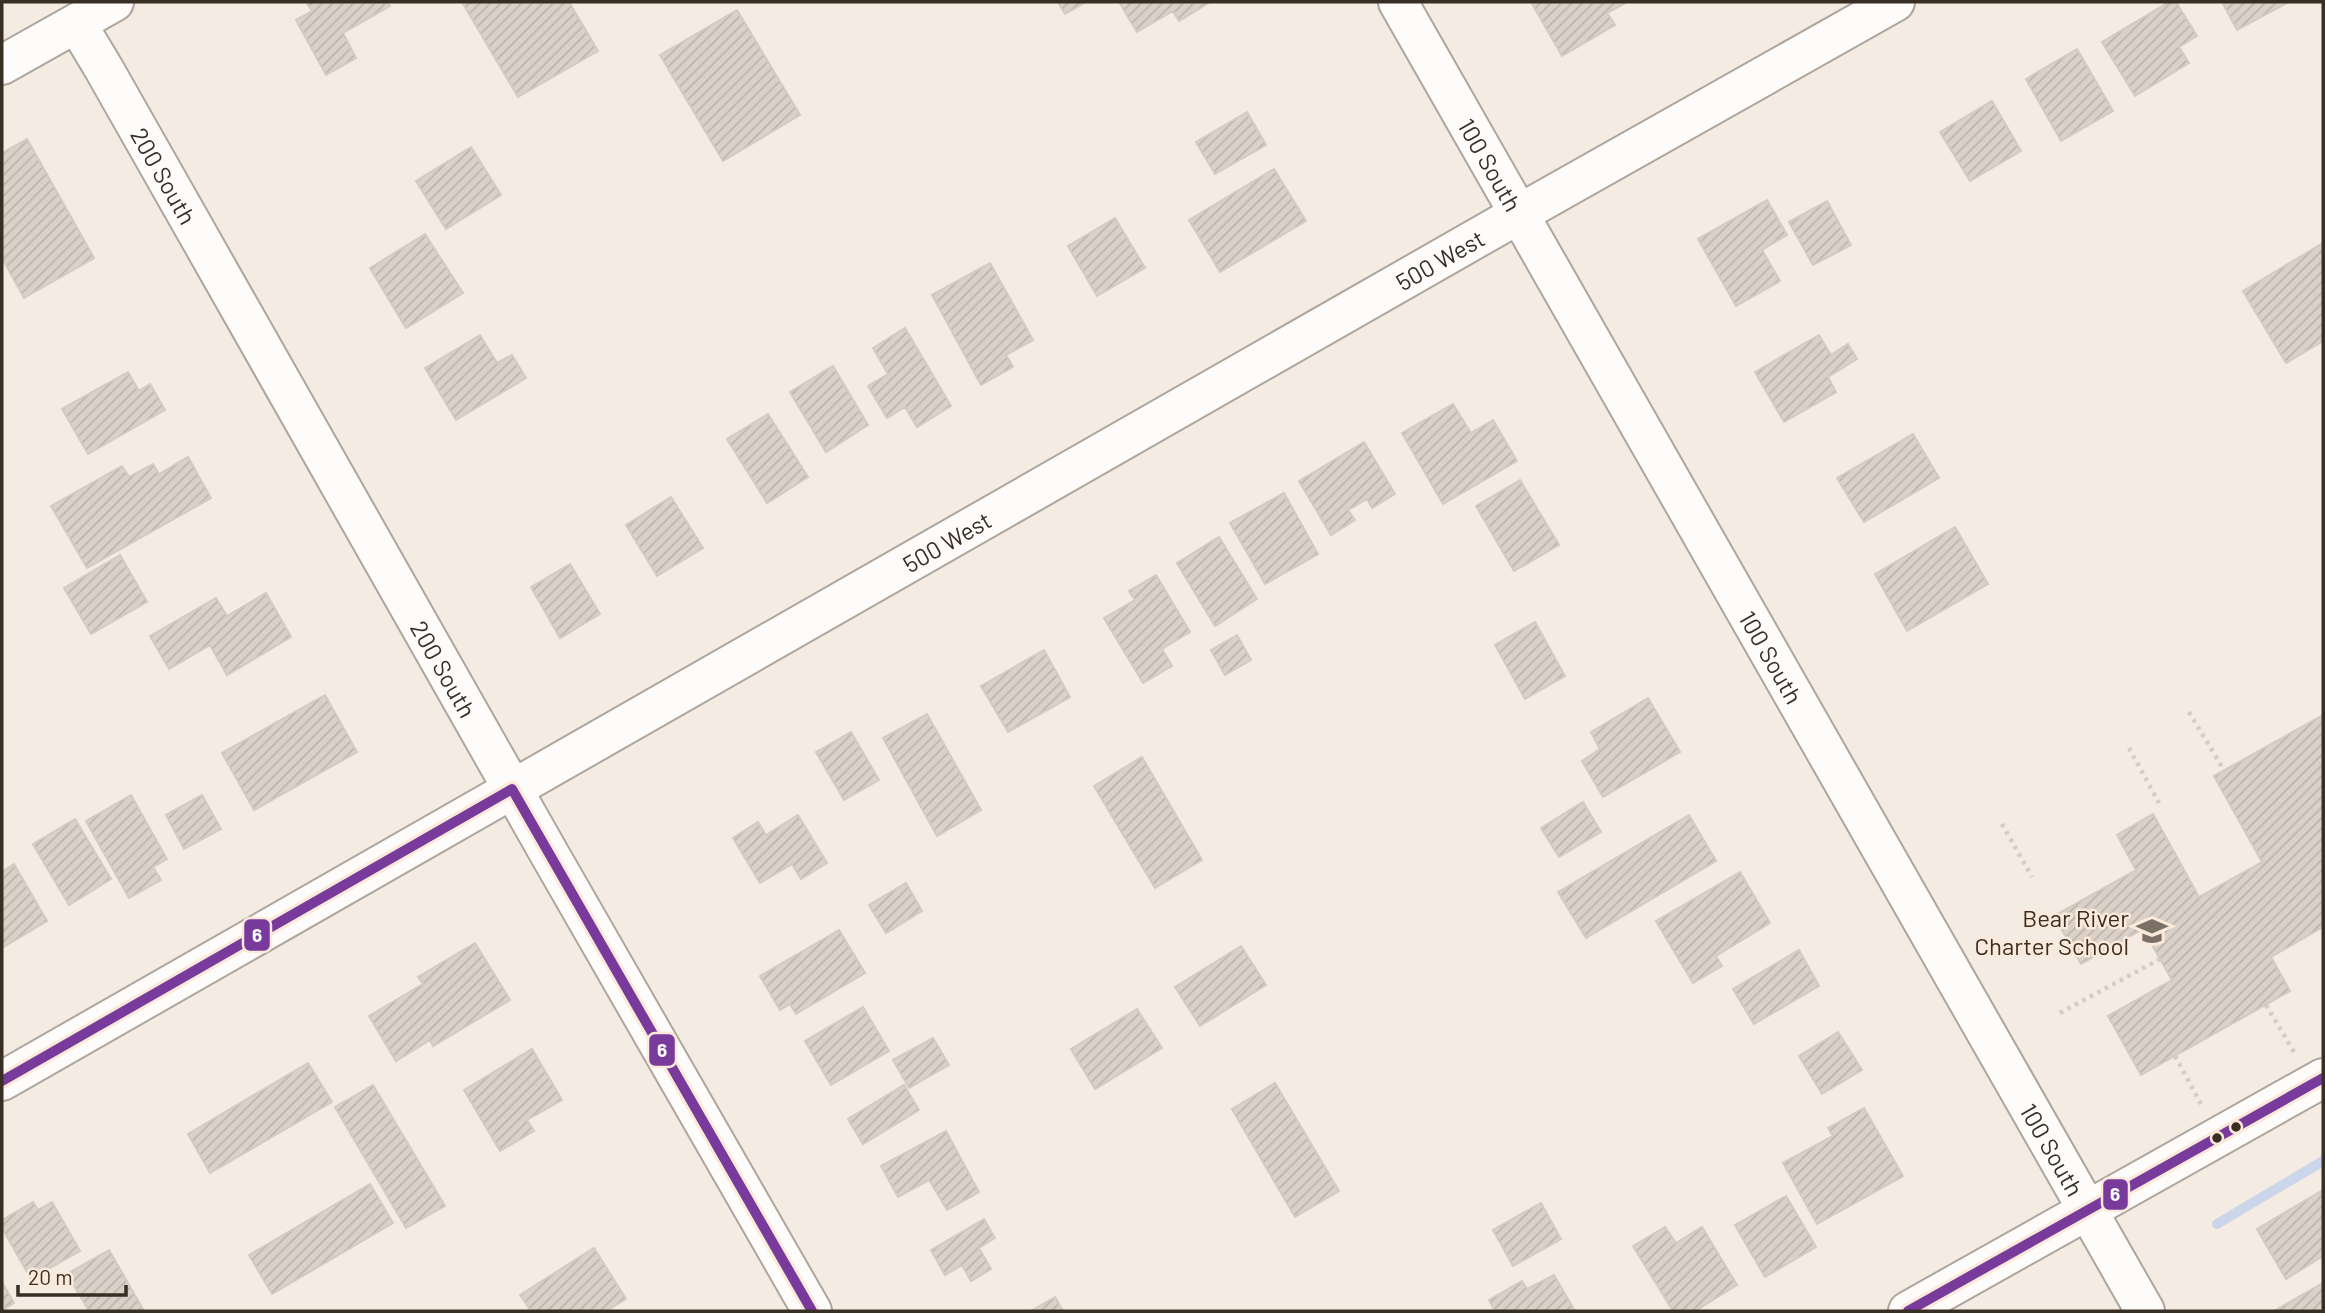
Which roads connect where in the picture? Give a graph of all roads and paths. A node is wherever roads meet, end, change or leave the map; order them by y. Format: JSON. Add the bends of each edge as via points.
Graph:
{"nodes":[{"id":1,"x":114,"y":2,"type":"edge"},
{"id":2,"x":1398,"y":2,"type":"edge"},
{"id":3,"x":1895,"y":2,"type":"edge"},
{"id":4,"x":77,"y":24,"type":"junction"},
{"id":5,"x":2,"y":65,"type":"edge"},
{"id":6,"x":1518,"y":214,"type":"junction"},
{"id":7,"x":2189,"y":712,"type":"dead end"},
{"id":8,"x":2129,"y":748,"type":"dead end"},
{"id":9,"x":2222,"y":767,"type":"dead end"},
{"id":10,"x":512,"y":789,"type":"junction"},
{"id":11,"x":2159,"y":803,"type":"dead end"},
{"id":12,"x":2002,"y":824,"type":"dead end"},
{"id":13,"x":2032,"y":877,"type":"dead end"},
{"id":14,"x":2160,"y":959,"type":"dead end"},
{"id":15,"x":2266,"y":1005,"type":"dead end"},
{"id":16,"x":2060,"y":1013,"type":"dead end"},
{"id":17,"x":2175,"y":1056,"type":"dead end"},
{"id":18,"x":2311,"y":1070,"type":"edge"},
{"id":19,"x":2,"y":1081,"type":"edge"},
{"id":20,"x":2203,"y":1107,"type":"dead end"},
{"id":21,"x":2087,"y":1211,"type":"junction"},
{"id":22,"x":812,"y":1311,"type":"edge"},
{"id":23,"x":1908,"y":1311,"type":"edge"},
{"id":24,"x":2145,"y":1311,"type":"edge"}],
"edges":[{"from":1,"to":4,"type":"street"},
{"from":2,"to":6,"type":"street","name":"100 South"},
{"from":3,"to":6,"type":"street","name":"500 West"},
{"from":4,"to":5,"type":"street"},
{"from":4,"to":10,"type":"street","name":"200 South"},
{"from":6,"to":10,"type":"street","name":"500 West"},
{"from":6,"to":21,"type":"street","name":"100 South"},
{"from":7,"to":9,"type":"path"},
{"from":8,"to":11,"type":"path"},
{"from":10,"to":19,"type":"street","name":"500 West"},
{"from":10,"to":22,"type":"street","name":"200 South"},
{"from":12,"to":13,"type":"path"},
{"from":14,"to":16,"type":"path"},
{"from":15,"to":18,"type":"path"},
{"from":17,"to":20,"type":"path"},
{"from":18,"to":21,"type":"street"},
{"from":21,"to":23,"type":"street"},
{"from":21,"to":24,"type":"street","name":"100 South"}]}
